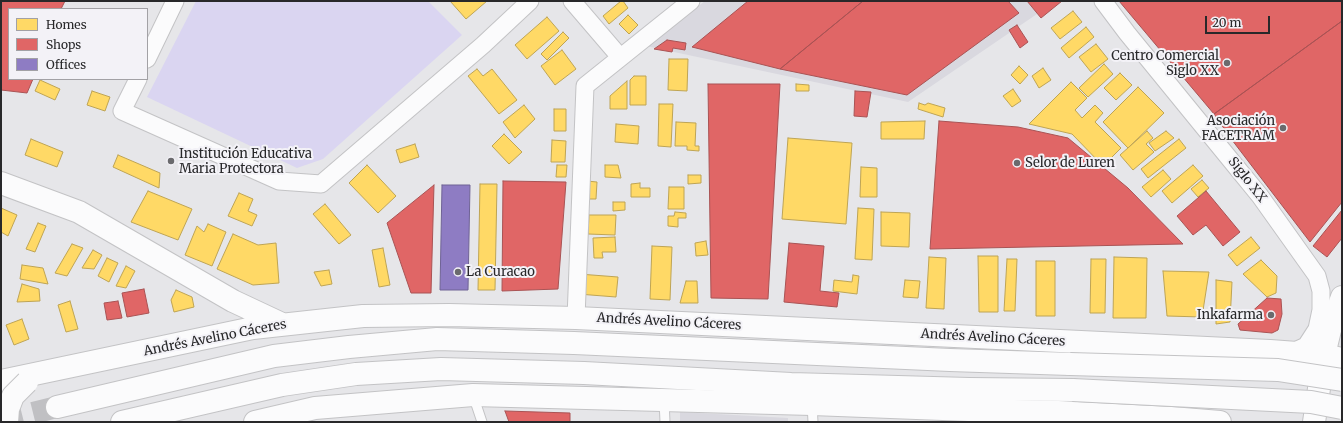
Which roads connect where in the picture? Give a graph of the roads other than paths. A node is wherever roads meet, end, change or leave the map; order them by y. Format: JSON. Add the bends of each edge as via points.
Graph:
{"nodes":[{"id":1,"x":175,"y":1,"type":"edge"},
{"id":2,"x":530,"y":1,"type":"edge"},
{"id":3,"x":572,"y":1,"type":"edge"},
{"id":4,"x":691,"y":1,"type":"edge"},
{"id":5,"x":1103,"y":1,"type":"edge"},
{"id":6,"x":620,"y":56,"type":"junction"},
{"id":7,"x":148,"y":57,"type":"edge"},
{"id":8,"x":138,"y":80,"type":"edge"},
{"id":9,"x":1,"y":183,"type":"edge"},
{"id":10,"x":1321,"y":291,"type":"junction"},
{"id":11,"x":1341,"y":303,"type":"edge"},
{"id":12,"x":576,"y":318,"type":"junction"},
{"id":13,"x":282,"y":324,"type":"junction"},
{"id":14,"x":1293,"y":352,"type":"junction"},
{"id":15,"x":1333,"y":357,"type":"edge"},
{"id":16,"x":46,"y":370,"type":"junction"},
{"id":17,"x":1,"y":380,"type":"edge"},
{"id":18,"x":1342,"y":380,"type":"edge"},
{"id":19,"x":473,"y":395,"type":"junction"},
{"id":20,"x":664,"y":400,"type":"junction"},
{"id":21,"x":57,"y":408,"type":"tunnel mouth"},
{"id":22,"x":1342,"y":408,"type":"edge"},
{"id":23,"x":812,"y":413,"type":"edge"},
{"id":24,"x":317,"y":415,"type":"edge"},
{"id":25,"x":969,"y":416,"type":"edge"},
{"id":26,"x":7,"y":422,"type":"edge"},
{"id":27,"x":122,"y":422,"type":"edge"},
{"id":28,"x":255,"y":422,"type":"edge"},
{"id":29,"x":482,"y":422,"type":"edge"},
{"id":30,"x":665,"y":422,"type":"edge"},
{"id":31,"x":1220,"y":422,"type":"edge"},
{"id":32,"x":1314,"y":422,"type":"edge"}],
"edges":[{"from":1,"to":7,"type":"street"},
{"from":2,"to":8,"type":"street","via":[[320,184],[279,181],[122,111]]},
{"from":3,"to":6,"type":"street"},
{"from":4,"to":6,"type":"street"},
{"from":5,"to":10,"type":"street","name":"Siglo XX","via":[[1260,196],[1317,276]]},
{"from":6,"to":12,"type":"street","via":[[585,86]]},
{"from":9,"to":13,"type":"main road","via":[[79,212],[233,301]]},
{"from":10,"to":11,"type":"street","name":"Siglo XX","via":[[1329,301]]},
{"from":10,"to":14,"type":"street","name":"Siglo XX","via":[[1317,329],[1306,346]]},
{"from":11,"to":15,"type":"main road","via":[[1330,330]]},
{"from":12,"to":13,"type":"main road","name":"Andrés Avelino Cáceres","via":[[363,316]]},
{"from":12,"to":14,"type":"main road","name":"Andrés Avelino Cáceres"},
{"from":13,"to":16,"type":"main road","name":"Andrés Avelino Cáceres"},
{"from":14,"to":15,"type":"main road","name":"Andrés Avelino Cáceres"},
{"from":15,"to":32,"type":"main road"},
{"from":16,"to":17,"type":"main road","name":"Andrés Avelino Cáceres"},
{"from":16,"to":26,"type":"main road","bridge":true,"via":[[27,382],[13,396]]},
{"from":18,"to":21,"type":"main road","name":"Andrés Avelino Cáceres","bridge":true,"via":[[1278,370],[950,360],[437,339],[274,356]]},
{"from":19,"to":20,"type":"main road"},
{"from":19,"to":24,"type":"main road"},
{"from":19,"to":29,"type":"lane"},
{"from":20,"to":23,"type":"main road"},
{"from":20,"to":30,"type":"lane"},
{"from":22,"to":27,"type":"main road","bridge":true,"via":[[1311,402],[1073,390],[791,384],[584,373],[441,369],[356,374],[282,385]]},
{"from":23,"to":25,"type":"main road"},
{"from":24,"to":28,"type":"main road"},
{"from":25,"to":31,"type":"main road","via":[[1058,412]]}]}
